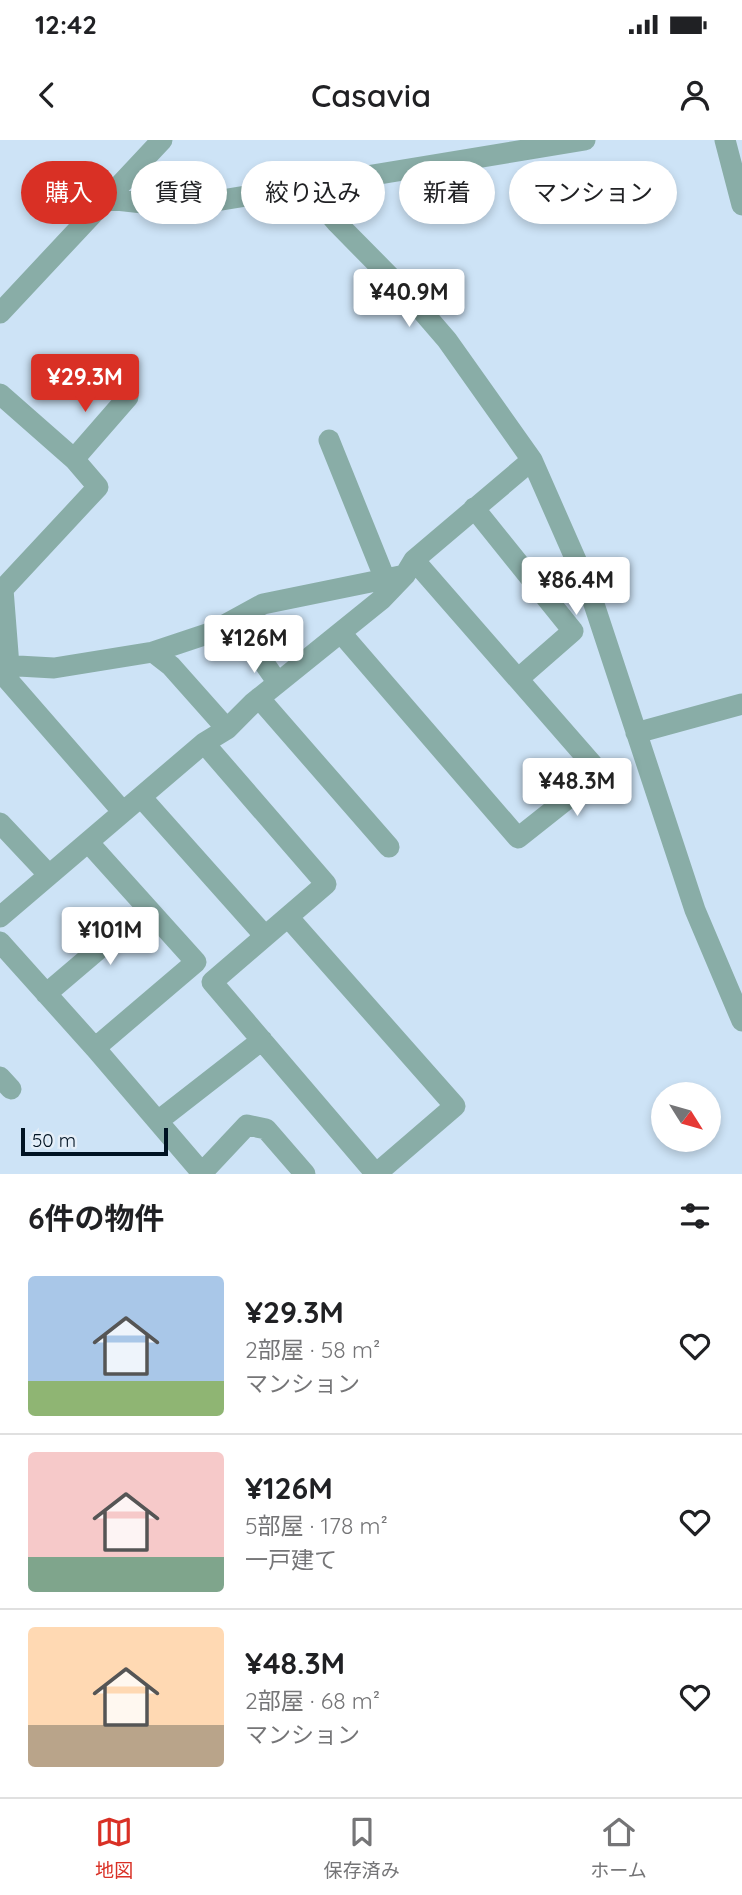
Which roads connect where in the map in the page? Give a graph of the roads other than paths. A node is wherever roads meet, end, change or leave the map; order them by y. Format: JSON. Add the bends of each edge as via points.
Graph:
{"nodes":[{"id":1,"x":162,"y":140,"type":"edge"},
{"id":2,"x":585,"y":140,"type":"edge"},
{"id":3,"x":725,"y":140,"type":"edge"},
{"id":4,"x":385,"y":171,"type":"edge"},
{"id":5,"x":117,"y":189,"type":"edge"},
{"id":6,"x":241,"y":196,"type":"edge"},
{"id":7,"x":117,"y":201,"type":"edge"},
{"id":8,"x":742,"y":205,"type":"edge"},
{"id":9,"x":84,"y":224,"type":"edge"},
{"id":10,"x":338,"y":224,"type":"edge"},
{"id":11,"x":0,"y":313,"type":"edge"},
{"id":12,"x":0,"y":394,"type":"edge"},
{"id":13,"x":128,"y":397,"type":"dead end"},
{"id":14,"x":329,"y":440,"type":"dead end"},
{"id":15,"x":74,"y":459,"type":"junction"},
{"id":16,"x":532,"y":460,"type":"junction"},
{"id":17,"x":474,"y":508,"type":"junction"},
{"id":18,"x":401,"y":571,"type":"junction"},
{"id":19,"x":234,"y":620,"type":"junction"},
{"id":20,"x":341,"y":633,"type":"junction"},
{"id":21,"x":153,"y":652,"type":"junction"},
{"id":22,"x":3,"y":667,"type":"edge"},
{"id":23,"x":518,"y":679,"type":"junction"},
{"id":24,"x":278,"y":683,"type":"junction"},
{"id":25,"x":259,"y":698,"type":"junction"},
{"id":26,"x":742,"y":704,"type":"edge"},
{"id":27,"x":227,"y":729,"type":"junction"},
{"id":28,"x":636,"y":733,"type":"junction"},
{"id":29,"x":204,"y":743,"type":"junction"},
{"id":30,"x":141,"y":797,"type":"junction"},
{"id":31,"x":123,"y":811,"type":"junction"},
{"id":32,"x":0,"y":823,"type":"edge"},
{"id":33,"x":88,"y":842,"type":"junction"},
{"id":34,"x":389,"y":847,"type":"dead end"},
{"id":35,"x":49,"y":876,"type":"junction"},
{"id":36,"x":147,"y":908,"type":"junction"},
{"id":37,"x":0,"y":917,"type":"edge"},
{"id":38,"x":288,"y":917,"type":"junction"},
{"id":39,"x":265,"y":936,"type":"junction"},
{"id":40,"x":0,"y":942,"type":"edge"},
{"id":41,"x":46,"y":994,"type":"junction"},
{"id":42,"x":742,"y":1021,"type":"edge"},
{"id":43,"x":262,"y":1040,"type":"junction"},
{"id":44,"x":95,"y":1048,"type":"junction"},
{"id":45,"x":158,"y":1121,"type":"junction"},
{"id":46,"x":202,"y":1173,"type":"edge"},
{"id":47,"x":305,"y":1174,"type":"edge"}],
"edges":[{"from":1,"to":5,"type":"street"},
{"from":2,"to":4,"type":"street"},
{"from":3,"to":8,"type":"street"},
{"from":6,"to":7,"type":"street","via":[[179,207]]},
{"from":9,"to":11,"type":"street"},
{"from":10,"to":16,"type":"street","via":[[447,340]]},
{"from":12,"to":15,"type":"street"},
{"from":13,"to":15,"type":"street"},
{"from":14,"to":18,"type":"street"},
{"from":15,"to":22,"type":"street","via":[[98,487],[3,589]]},
{"from":16,"to":17,"type":"street"},
{"from":16,"to":28,"type":"street","via":[[590,592]]},
{"from":17,"to":18,"type":"street"},
{"from":17,"to":23,"type":"street","via":[[573,631]]},
{"from":18,"to":19,"type":"street","via":[[263,604]]},
{"from":18,"to":20,"type":"street","via":[[382,599]]},
{"from":18,"to":23,"type":"street"},
{"from":19,"to":21,"type":"street"},
{"from":19,"to":24,"type":"street"},
{"from":20,"to":23,"type":"street","via":[[519,838],[600,773]]},
{"from":20,"to":24,"type":"street"},
{"from":21,"to":22,"type":"street","via":[[54,668]]},
{"from":21,"to":27,"type":"street"},
{"from":22,"to":31,"type":"street"},
{"from":24,"to":25,"type":"street"},
{"from":25,"to":27,"type":"street"},
{"from":25,"to":34,"type":"street"},
{"from":26,"to":28,"type":"street"},
{"from":27,"to":29,"type":"street"},
{"from":28,"to":42,"type":"street","via":[[695,910]]},
{"from":29,"to":30,"type":"street"},
{"from":29,"to":38,"type":"street","via":[[326,884]]},
{"from":30,"to":31,"type":"street"},
{"from":30,"to":39,"type":"street"},
{"from":31,"to":33,"type":"street"},
{"from":32,"to":35,"type":"street"},
{"from":33,"to":35,"type":"street"},
{"from":33,"to":36,"type":"street"},
{"from":35,"to":37,"type":"street"},
{"from":36,"to":41,"type":"street"},
{"from":36,"to":44,"type":"street","via":[[196,962]]},
{"from":38,"to":39,"type":"street"},
{"from":38,"to":43,"type":"street","via":[[454,1106],[376,1174]]},
{"from":39,"to":43,"type":"street","via":[[212,982]]},
{"from":40,"to":41,"type":"street"},
{"from":41,"to":44,"type":"street"},
{"from":43,"to":45,"type":"street"},
{"from":44,"to":45,"type":"street"},
{"from":45,"to":46,"type":"street"},
{"from":46,"to":47,"type":"street","via":[[247,1125],[266,1129]]}]}
